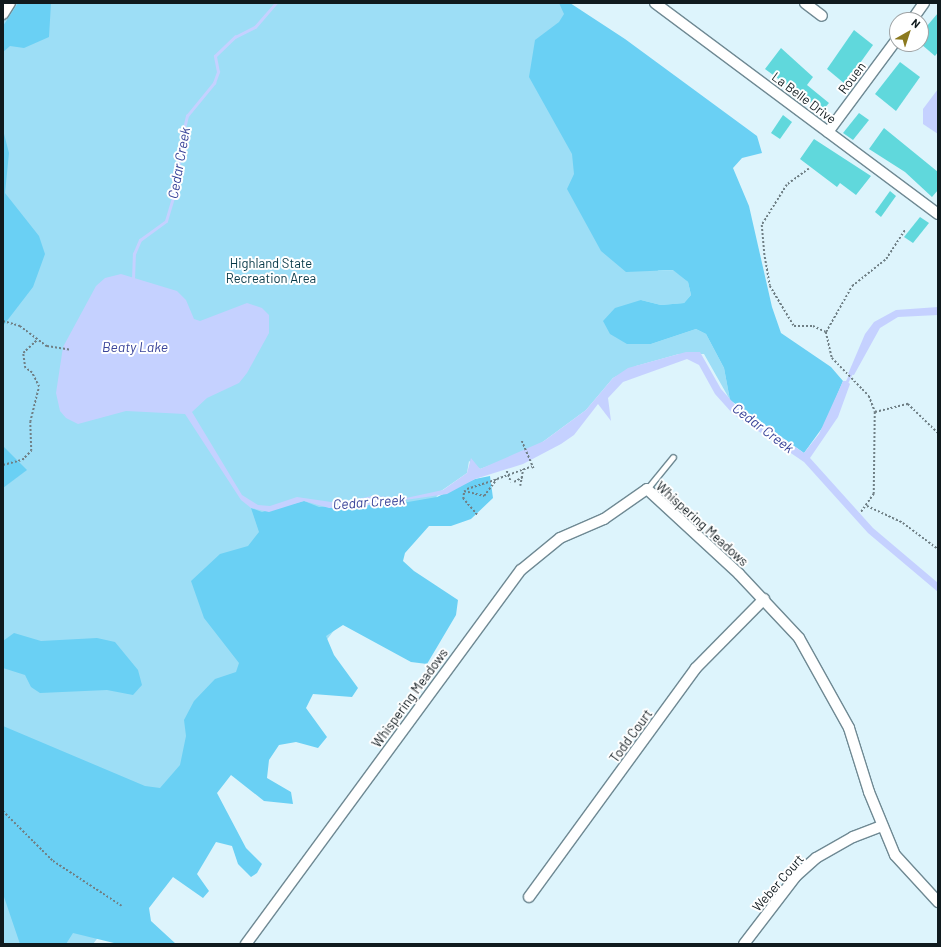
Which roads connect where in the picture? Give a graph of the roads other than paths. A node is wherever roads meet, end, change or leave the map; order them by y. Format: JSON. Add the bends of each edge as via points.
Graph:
{"nodes":[{"id":1,"x":10,"y":3,"type":"edge"},
{"id":2,"x":656,"y":3,"type":"edge"},
{"id":3,"x":805,"y":3,"type":"edge"},
{"id":4,"x":924,"y":3,"type":"edge"},
{"id":5,"x":918,"y":12,"type":"edge"},
{"id":6,"x":3,"y":14,"type":"edge"},
{"id":7,"x":822,"y":16,"type":"dead end"},
{"id":8,"x":889,"y":50,"type":"edge"},
{"id":9,"x":828,"y":132,"type":"junction"},
{"id":10,"x":938,"y":214,"type":"edge"},
{"id":11,"x":673,"y":457,"type":"dead end"},
{"id":12,"x":647,"y":489,"type":"junction"},
{"id":13,"x":764,"y":599,"type":"junction"},
{"id":14,"x":881,"y":826,"type":"junction"},
{"id":15,"x":529,"y":897,"type":"dead end"},
{"id":16,"x":938,"y":902,"type":"edge"},
{"id":17,"x":246,"y":944,"type":"edge"},
{"id":18,"x":744,"y":944,"type":"edge"}],
"edges":[{"from":1,"to":6,"type":"street"},
{"from":2,"to":9,"type":"street","name":"La Belle Drive"},
{"from":3,"to":7,"type":"street"},
{"from":4,"to":5,"type":"street"},
{"from":8,"to":9,"type":"street","name":"Rouen"},
{"from":9,"to":10,"type":"street","name":"La Belle Drive"},
{"from":11,"to":12,"type":"lane"},
{"from":12,"to":13,"type":"street","name":"Whispering Meadows"},
{"from":12,"to":17,"type":"street","name":"Whispering Meadows","via":[[604,519],[560,538],[521,570]]},
{"from":13,"to":14,"type":"street","name":"Whispering Meadows","via":[[799,638],[850,728]]},
{"from":13,"to":15,"type":"street","name":"Todd Court","via":[[696,668]]},
{"from":14,"to":16,"type":"street","name":"Whispering Meadows","via":[[895,855]]},
{"from":14,"to":18,"type":"street","name":"Weber Court","via":[[852,837],[816,858],[796,876]]}]}
